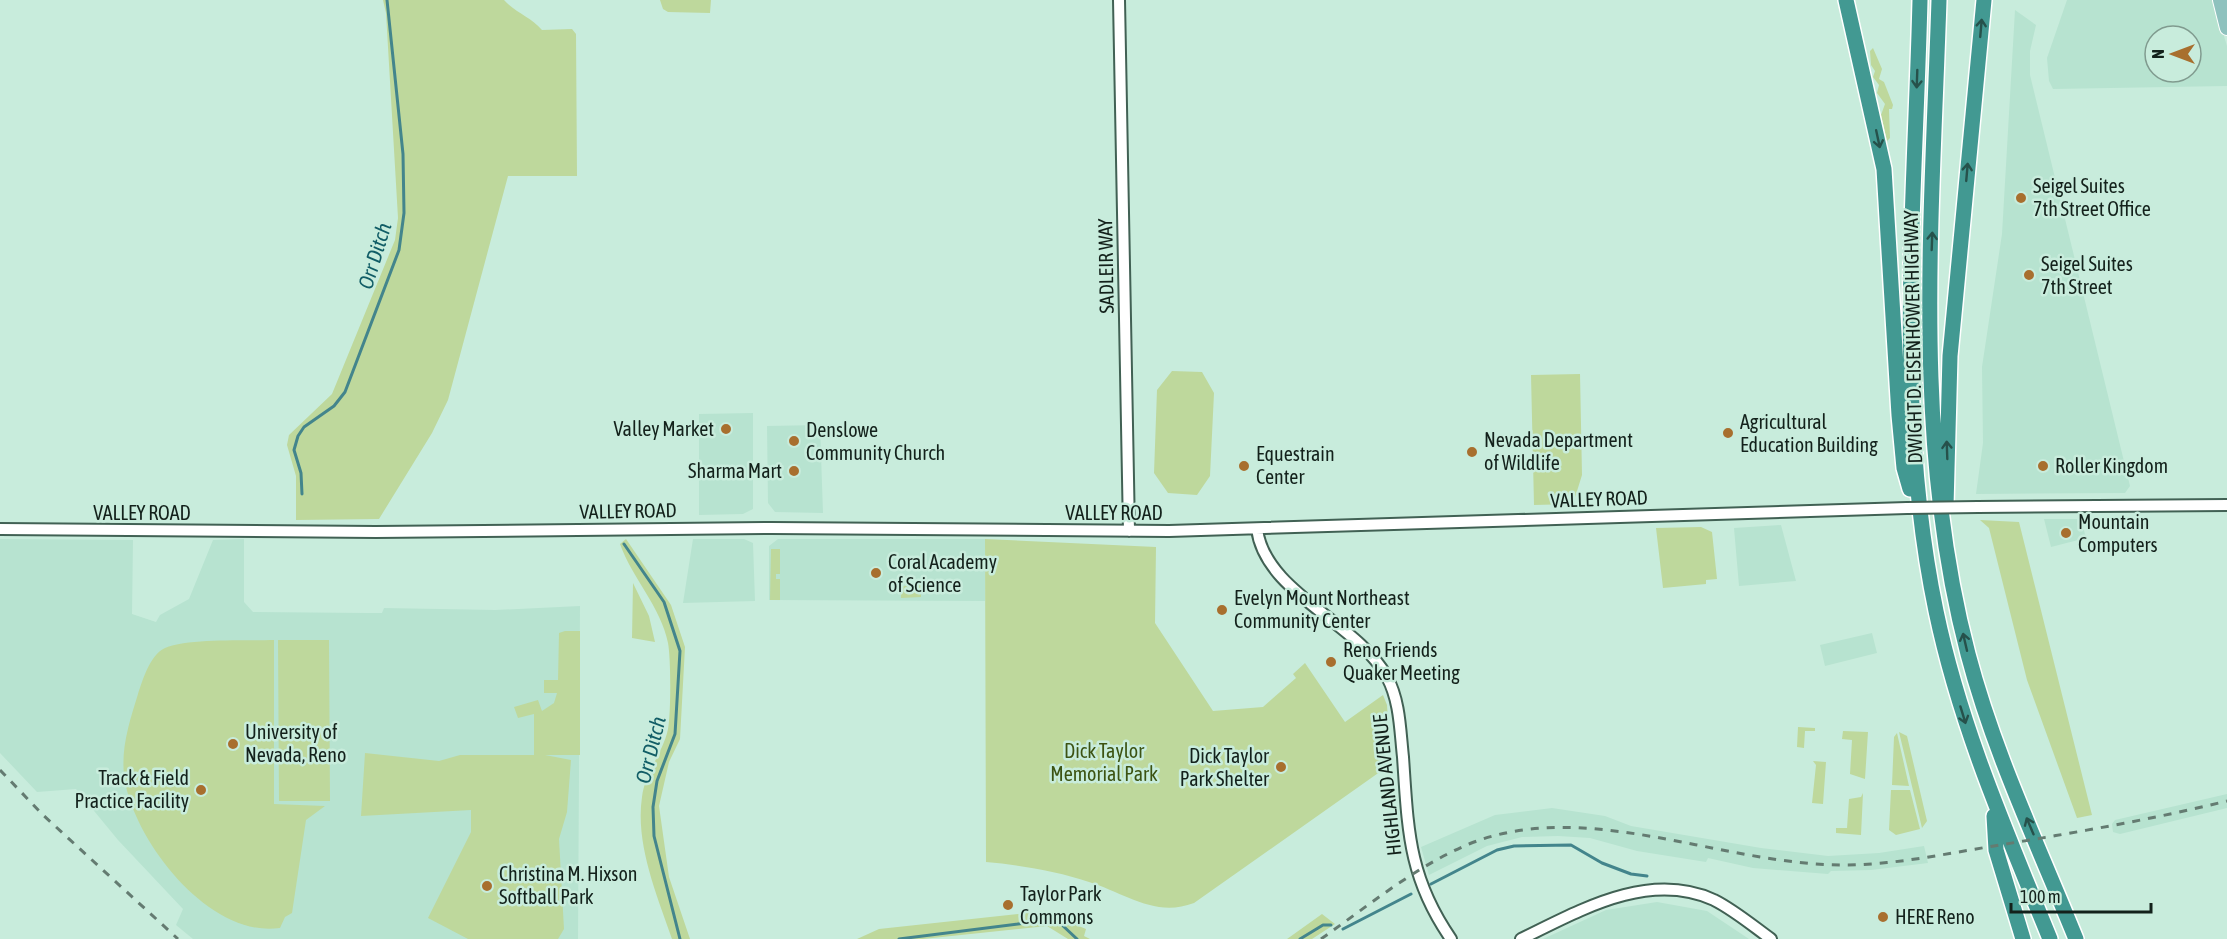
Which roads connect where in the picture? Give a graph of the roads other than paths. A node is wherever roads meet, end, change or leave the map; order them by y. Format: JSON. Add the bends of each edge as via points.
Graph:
{"nodes":[{"id":1,"x":1119,"y":0,"type":"edge"},
{"id":2,"x":1846,"y":0,"type":"edge"},
{"id":3,"x":1920,"y":0,"type":"edge"},
{"id":4,"x":1939,"y":0,"type":"edge"},
{"id":5,"x":1984,"y":0,"type":"edge"},
{"id":6,"x":2220,"y":0,"type":"edge"},
{"id":7,"x":2227,"y":28,"type":"edge"},
{"id":8,"x":2227,"y":506,"type":"edge"},
{"id":9,"x":0,"y":529,"type":"edge"},
{"id":10,"x":1257,"y":529,"type":"junction"},
{"id":11,"x":1944,"y":530,"type":"junction"},
{"id":12,"x":1129,"y":531,"type":"junction"},
{"id":13,"x":1923,"y":535,"type":"junction"},
{"id":14,"x":1993,"y":804,"type":"junction"},
{"id":15,"x":2052,"y":880,"type":"junction"},
{"id":16,"x":1451,"y":939,"type":"edge"},
{"id":17,"x":1521,"y":939,"type":"edge"},
{"id":18,"x":1771,"y":939,"type":"edge"},
{"id":19,"x":2023,"y":939,"type":"edge"},
{"id":20,"x":2050,"y":939,"type":"edge"},
{"id":21,"x":2076,"y":939,"type":"edge"},
{"id":22,"x":2084,"y":939,"type":"edge"}],
"edges":[{"from":1,"to":12,"type":"street","name":"SADLEIR WAY"},
{"from":2,"to":13,"type":"highway","one_way":true,"via":[[1884,169],[1904,468]]},
{"from":3,"to":13,"type":"highway","name":"DWIGHT D. EISENHOWER HIGHWAY","one_way":true,"via":[[1910,370],[1914,462]]},
{"from":11,"to":4,"type":"highway","name":"DWIGHT D. EISENHOWER HIGHWAY","one_way":true,"via":[[1934,460],[1930,305]]},
{"from":11,"to":5,"type":"highway","one_way":true,"via":[[1950,356]]},
{"from":6,"to":7,"type":"main road"},
{"from":8,"to":10,"type":"street","name":"VALLEY ROAD","bridge":true,"via":[[1880,508]]},
{"from":9,"to":12,"type":"street","name":"VALLEY ROAD"},
{"from":10,"to":12,"type":"street","name":"VALLEY ROAD"},
{"from":10,"to":16,"type":"street","name":"HIGHLAND AVENUE","via":[[1267,560],[1367,650],[1390,684],[1400,721],[1411,850],[1426,896]]},
{"from":15,"to":11,"type":"highway","name":"DWIGHT D. EISENHOWER HIGHWAY","one_way":true,"via":[[1981,700],[1957,606]]},
{"from":13,"to":14,"type":"highway","name":"DWIGHT D. EISENHOWER HIGHWAY","one_way":true,"via":[[1936,612],[1960,704]]},
{"from":14,"to":19,"type":"highway","via":[[1996,850]]},
{"from":14,"to":20,"type":"highway","name":"DWIGHT D. EISENHOWER HIGHWAY"},
{"from":15,"to":21,"type":"highway","name":"DWIGHT D. EISENHOWER HIGHWAY"},
{"from":15,"to":22,"type":"highway"},
{"from":17,"to":18,"type":"street","via":[[1610,898],[1674,890],[1712,900]]}]}
